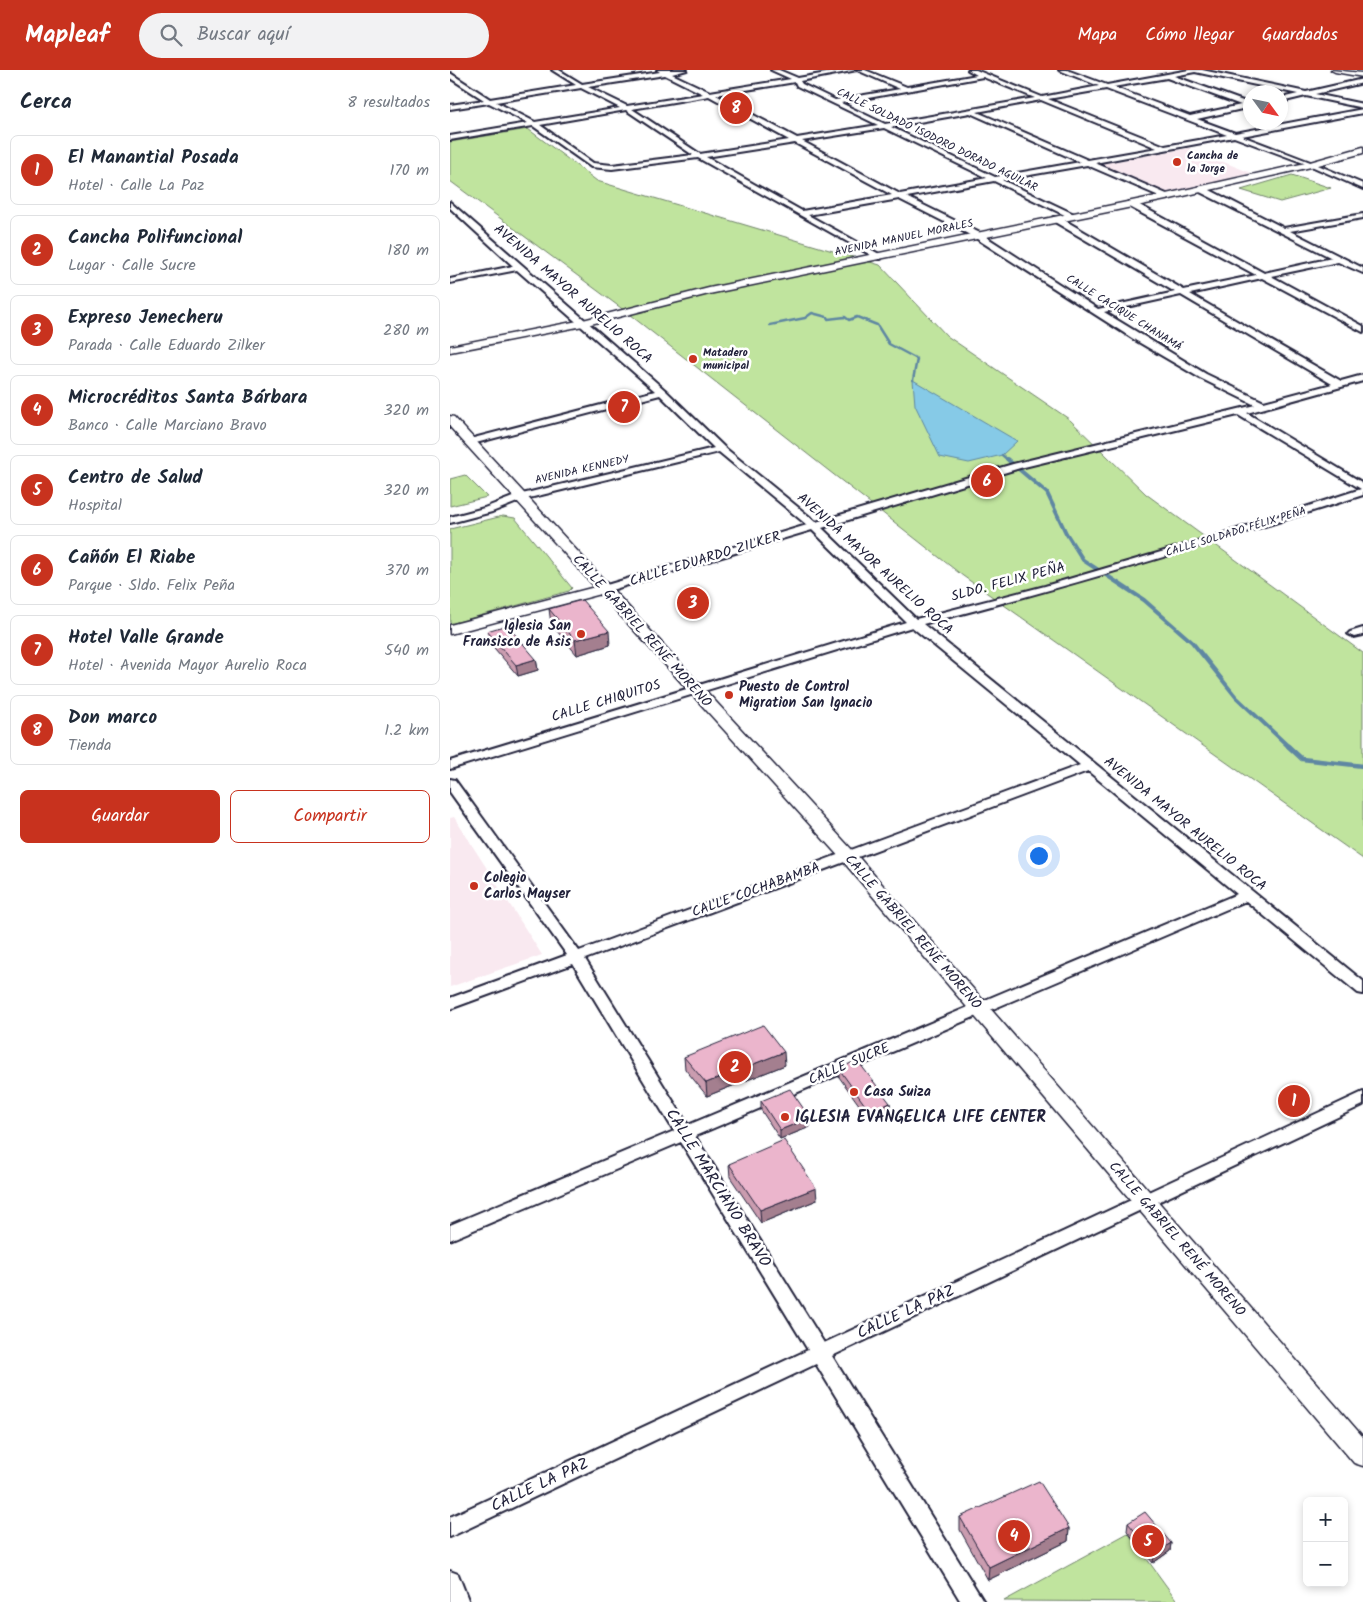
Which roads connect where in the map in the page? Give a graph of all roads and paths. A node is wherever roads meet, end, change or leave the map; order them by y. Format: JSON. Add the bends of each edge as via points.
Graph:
{"nodes":[{"id":1,"x":555,"y":70,"type":"edge"},
{"id":2,"x":684,"y":70,"type":"edge"},
{"id":3,"x":774,"y":70,"type":"edge"},
{"id":4,"x":854,"y":70,"type":"edge"},
{"id":5,"x":860,"y":70,"type":"edge"},
{"id":6,"x":971,"y":70,"type":"edge"},
{"id":7,"x":1062,"y":70,"type":"edge"},
{"id":8,"x":1197,"y":70,"type":"edge"},
{"id":9,"x":1336,"y":70,"type":"edge"},
{"id":10,"x":1359,"y":70,"type":"edge"},
{"id":11,"x":663,"y":71,"type":"edge"},
{"id":12,"x":1363,"y":71,"type":"edge"},
{"id":13,"x":450,"y":75,"type":"edge"},
{"id":14,"x":985,"y":75,"type":"junction"},
{"id":15,"x":1363,"y":75,"type":"edge"},
{"id":16,"x":1167,"y":76,"type":"junction"},
{"id":17,"x":797,"y":80,"type":"junction"},
{"id":18,"x":1363,"y":81,"type":"edge"},
{"id":19,"x":581,"y":86,"type":"junction"},
{"id":20,"x":1102,"y":86,"type":"junction"},
{"id":21,"x":907,"y":89,"type":"junction"},
{"id":22,"x":1033,"y":94,"type":"junction"},
{"id":23,"x":1311,"y":94,"type":"junction"},
{"id":24,"x":711,"y":95,"type":"junction"},
{"id":25,"x":1041,"y":98,"type":"junction"},
{"id":26,"x":1288,"y":98,"type":"edge"},
{"id":27,"x":488,"y":100,"type":"junction"},
{"id":28,"x":835,"y":102,"type":"junction"},
{"id":29,"x":1243,"y":104,"type":"edge"},
{"id":30,"x":1363,"y":106,"type":"edge"},
{"id":31,"x":450,"y":107,"type":"edge"},
{"id":32,"x":1243,"y":107,"type":"edge"},
{"id":33,"x":962,"y":108,"type":"junction"},
{"id":34,"x":628,"y":109,"type":"junction"},
{"id":35,"x":971,"y":111,"type":"junction"},
{"id":36,"x":1363,"y":111,"type":"edge"},
{"id":37,"x":1191,"y":118,"type":"junction"},
{"id":38,"x":535,"y":124,"type":"junction"},
{"id":39,"x":886,"y":126,"type":"junction"},
{"id":40,"x":1236,"y":135,"type":"junction"},
{"id":41,"x":450,"y":138,"type":"edge"},
{"id":42,"x":794,"y":139,"type":"junction"},
{"id":43,"x":1164,"y":149,"type":"junction"},
{"id":44,"x":1363,"y":150,"type":"edge"},
{"id":45,"x":699,"y":156,"type":"junction"},
{"id":46,"x":1091,"y":162,"type":"junction"},
{"id":47,"x":1311,"y":164,"type":"junction"},
{"id":48,"x":994,"y":180,"type":"junction"},
{"id":49,"x":1363,"y":187,"type":"edge"},
{"id":50,"x":1201,"y":189,"type":"junction"},
{"id":51,"x":899,"y":196,"type":"junction"},
{"id":52,"x":1166,"y":197,"type":"junction"},
{"id":53,"x":1131,"y":204,"type":"junction"},
{"id":54,"x":450,"y":205,"type":"edge"},
{"id":55,"x":800,"y":214,"type":"junction"},
{"id":56,"x":1071,"y":216,"type":"junction"},
{"id":57,"x":1363,"y":216,"type":"edge"},
{"id":58,"x":1056,"y":219,"type":"junction"},
{"id":59,"x":1285,"y":230,"type":"junction"},
{"id":60,"x":977,"y":235,"type":"junction"},
{"id":61,"x":878,"y":257,"type":"junction"},
{"id":62,"x":1339,"y":259,"type":"junction"},
{"id":63,"x":519,"y":267,"type":"junction"},
{"id":64,"x":1363,"y":271,"type":"edge"},
{"id":65,"x":1263,"y":276,"type":"junction"},
{"id":66,"x":450,"y":281,"type":"edge"},
{"id":67,"x":1183,"y":293,"type":"junction"},
{"id":68,"x":1098,"y":311,"type":"junction"},
{"id":69,"x":583,"y":323,"type":"junction"},
{"id":70,"x":1363,"y":329,"type":"edge"},
{"id":71,"x":450,"y":349,"type":"edge"},
{"id":72,"x":1363,"y":378,"type":"edge"},
{"id":73,"x":1339,"y":384,"type":"junction"},
{"id":74,"x":662,"y":392,"type":"junction"},
{"id":75,"x":1263,"y":405,"type":"junction"},
{"id":76,"x":1239,"y":412,"type":"junction"},
{"id":77,"x":450,"y":420,"type":"edge"},
{"id":78,"x":469,"y":442,"type":"junction"},
{"id":79,"x":721,"y":449,"type":"junction"},
{"id":80,"x":1363,"y":487,"type":"edge"},
{"id":81,"x":1363,"y":492,"type":"edge"},
{"id":82,"x":522,"y":497,"type":"junction"},
{"id":83,"x":450,"y":520,"type":"edge"},
{"id":84,"x":814,"y":526,"type":"junction"},
{"id":85,"x":1109,"y":570,"type":"joint"},
{"id":86,"x":604,"y":589,"type":"junction"},
{"id":87,"x":914,"y":623,"type":"junction"},
{"id":88,"x":450,"y":630,"type":"edge"},
{"id":89,"x":696,"y":690,"type":"junction"},
{"id":90,"x":450,"y":765,"type":"edge"},
{"id":91,"x":1090,"y":766,"type":"junction"},
{"id":92,"x":450,"y":784,"type":"edge"},
{"id":93,"x":848,"y":856,"type":"junction"},
{"id":94,"x":1248,"y":895,"type":"junction"},
{"id":95,"x":576,"y":957,"type":"junction"},
{"id":96,"x":1363,"y":989,"type":"edge"},
{"id":97,"x":450,"y":1004,"type":"edge"},
{"id":98,"x":980,"y":1009,"type":"junction"},
{"id":99,"x":1363,"y":1098,"type":"edge"},
{"id":100,"x":684,"y":1134,"type":"junction"},
{"id":101,"x":1144,"y":1201,"type":"junction"},
{"id":102,"x":450,"y":1233,"type":"edge"},
{"id":103,"x":820,"y":1353,"type":"junction"},
{"id":104,"x":1363,"y":1456,"type":"edge"},
{"id":105,"x":450,"y":1527,"type":"edge"},
{"id":106,"x":450,"y":1581,"type":"edge"},
{"id":107,"x":458,"y":1602,"type":"edge"},
{"id":108,"x":973,"y":1602,"type":"edge"}],
"edges":[{"from":1,"to":19,"type":"street"},
{"from":2,"to":11,"type":"street"},
{"from":3,"to":17,"type":"street"},
{"from":4,"to":17,"type":"street"},
{"from":5,"to":21,"type":"street"},
{"from":6,"to":14,"type":"street"},
{"from":7,"to":20,"type":"street"},
{"from":8,"to":16,"type":"street"},
{"from":8,"to":23,"type":"street"},
{"from":9,"to":15,"type":"main road"},
{"from":10,"to":12,"type":"main road"},
{"from":11,"to":19,"type":"street"},
{"from":11,"to":24,"type":"street","name":"CALLE CACIQUE CHANAMÁ"},
{"from":13,"to":27,"type":"street"},
{"from":14,"to":21,"type":"street"},
{"from":14,"to":22,"type":"street"},
{"from":16,"to":20,"type":"street"},
{"from":16,"to":29,"type":"street"},
{"from":17,"to":24,"type":"street"},
{"from":17,"to":28,"type":"street","name":"CALLE SOLDADO ISODORO DORADO AGUILAR","via":[[799,85]]},
{"from":18,"to":23,"type":"street"},
{"from":19,"to":27,"type":"street"},
{"from":19,"to":34,"type":"street"},
{"from":20,"to":25,"type":"street"},
{"from":20,"to":37,"type":"street"},
{"from":21,"to":28,"type":"street"},
{"from":22,"to":25,"type":"street"},
{"from":22,"to":33,"type":"street"},
{"from":23,"to":26,"type":"street"},
{"from":23,"to":30,"type":"street"},
{"from":24,"to":34,"type":"street"},
{"from":24,"to":42,"type":"street","name":"CALLE CACIQUE CHANAMÁ"},
{"from":25,"to":35,"type":"street"},
{"from":25,"to":43,"type":"street"},
{"from":27,"to":31,"type":"street"},
{"from":27,"to":38,"type":"street"},
{"from":28,"to":39,"type":"street","name":"CALLE SOLDADO ISODORO DORADO AGUILAR"},
{"from":32,"to":37,"type":"street"},
{"from":33,"to":35,"type":"street"},
{"from":33,"to":39,"type":"street"},
{"from":34,"to":38,"type":"street"},
{"from":34,"to":45,"type":"street"},
{"from":35,"to":39,"type":"street"},
{"from":35,"to":46,"type":"street"},
{"from":36,"to":40,"type":"street"},
{"from":37,"to":40,"type":"street"},
{"from":38,"to":41,"type":"street"},
{"from":38,"to":45,"type":"street","via":[[591,165],[599,167]]},
{"from":39,"to":42,"type":"street"},
{"from":39,"to":48,"type":"street","name":"CALLE SOLDADO ISODORO DORADO AGUILAR"},
{"from":40,"to":43,"type":"street"},
{"from":40,"to":47,"type":"street"},
{"from":42,"to":45,"type":"street"},
{"from":42,"to":51,"type":"street","name":"CALLE CACIQUE CHANAMÁ"},
{"from":43,"to":46,"type":"street"},
{"from":44,"to":47,"type":"street","name":"AVENIDA MANUEL MORALES"},
{"from":45,"to":55,"type":"street"},
{"from":46,"to":48,"type":"street"},
{"from":46,"to":52,"type":"street"},
{"from":47,"to":49,"type":"street"},
{"from":47,"to":50,"type":"street","name":"AVENIDA MANUEL MORALES"},
{"from":48,"to":51,"type":"street"},
{"from":48,"to":56,"type":"street","name":"CALLE SOLDADO ISODORO DORADO AGUILAR"},
{"from":50,"to":52,"type":"street","name":"AVENIDA MANUEL MORALES"},
{"from":50,"to":59,"type":"street"},
{"from":51,"to":55,"type":"street"},
{"from":51,"to":60,"type":"street","name":"CALLE CACIQUE CHANAMÁ"},
{"from":52,"to":53,"type":"street","name":"AVENIDA MANUEL MORALES"},
{"from":53,"to":56,"type":"street","name":"AVENIDA MANUEL MORALES"},
{"from":53,"to":65,"type":"street"},
{"from":54,"to":63,"type":"street","name":"AVENIDA MAYOR AURELIO ROCA"},
{"from":55,"to":61,"type":"street"},
{"from":56,"to":58,"type":"street","name":"AVENIDA MANUEL MORALES"},
{"from":57,"to":59,"type":"street"},
{"from":58,"to":60,"type":"street","name":"AVENIDA MANUEL MORALES"},
{"from":58,"to":67,"type":"street"},
{"from":59,"to":62,"type":"street"},
{"from":60,"to":61,"type":"street","name":"AVENIDA MANUEL MORALES"},
{"from":60,"to":68,"type":"street","name":"CALLE CACIQUE CHANAMÁ"},
{"from":61,"to":69,"type":"street","name":"AVENIDA MANUEL MORALES","via":[[709,291]]},
{"from":62,"to":64,"type":"street"},
{"from":62,"to":65,"type":"street"},
{"from":63,"to":66,"type":"street"},
{"from":63,"to":69,"type":"street","name":"AVENIDA MAYOR AURELIO ROCA"},
{"from":65,"to":67,"type":"street"},
{"from":65,"to":70,"type":"street"},
{"from":67,"to":68,"type":"street"},
{"from":67,"to":73,"type":"street"},
{"from":68,"to":75,"type":"street","name":"CALLE CACIQUE CHANAMÁ","via":[[1203,376]]},
{"from":69,"to":71,"type":"street","name":"AVENIDA MANUEL MORALES"},
{"from":69,"to":74,"type":"street","name":"AVENIDA MAYOR AURELIO ROCA"},
{"from":72,"to":73,"type":"street"},
{"from":73,"to":75,"type":"street"},
{"from":74,"to":78,"type":"street"},
{"from":74,"to":79,"type":"street","name":"AVENIDA MAYOR AURELIO ROCA"},
{"from":75,"to":76,"type":"street"},
{"from":76,"to":80,"type":"street"},
{"from":76,"to":84,"type":"street","via":[[1017,466]]},
{"from":77,"to":78,"type":"street","name":"CALLE GABRIEL RENÉ MORENO"},
{"from":78,"to":82,"type":"street","name":"CALLE GABRIEL RENÉ MORENO"},
{"from":79,"to":82,"type":"street","name":"AVENIDA KENNEDY"},
{"from":79,"to":84,"type":"street","name":"AVENIDA MAYOR AURELIO ROCA"},
{"from":81,"to":85,"type":"street","name":"CALLE SOLDADO FÉLIX PEÑA"},
{"from":82,"to":83,"type":"street","name":"AVENIDA KENNEDY"},
{"from":82,"to":86,"type":"street","name":"CALLE GABRIEL RENÉ MORENO"},
{"from":84,"to":86,"type":"street","name":"CALLE EDUARDO ZILKER"},
{"from":84,"to":87,"type":"street","name":"AVENIDA MAYOR AURELIO ROCA"},
{"from":85,"to":87,"type":"street","name":"SLDO. FELIX PEÑA"},
{"from":86,"to":88,"type":"street","name":"CALLE EDUARDO ZILKER"},
{"from":86,"to":89,"type":"street","name":"CALLE GABRIEL RENÉ MORENO"},
{"from":87,"to":89,"type":"street","name":"CALLE CHIQUITOS"},
{"from":87,"to":91,"type":"street","name":"AVENIDA MAYOR AURELIO ROCA"},
{"from":89,"to":90,"type":"street","name":"CALLE CHIQUITOS"},
{"from":89,"to":93,"type":"street","name":"CALLE GABRIEL RENÉ MORENO"},
{"from":91,"to":93,"type":"street","name":"CALLE COCHABAMBA"},
{"from":91,"to":94,"type":"street","name":"AVENIDA MAYOR AURELIO ROCA"},
{"from":92,"to":95,"type":"street","name":"CALLE MARCIANO BRAVO"},
{"from":93,"to":95,"type":"street","name":"CALLE COCHABAMBA"},
{"from":93,"to":98,"type":"street","name":"CALLE GABRIEL RENÉ MORENO"},
{"from":94,"to":96,"type":"street","name":"AVENIDA MAYOR AURELIO ROCA"},
{"from":94,"to":98,"type":"street","name":"CALLE SUCRE"},
{"from":95,"to":97,"type":"street","name":"CALLE COCHABAMBA"},
{"from":95,"to":100,"type":"street","name":"CALLE MARCIANO BRAVO"},
{"from":98,"to":100,"type":"street","name":"CALLE SUCRE"},
{"from":98,"to":101,"type":"street","name":"CALLE GABRIEL RENÉ MORENO"},
{"from":99,"to":101,"type":"street","name":"CALLE LA PAZ"},
{"from":100,"to":102,"type":"street","name":"CALLE SUCRE"},
{"from":100,"to":103,"type":"street","name":"CALLE MARCIANO BRAVO"},
{"from":101,"to":103,"type":"street","name":"CALLE LA PAZ"},
{"from":101,"to":104,"type":"street","name":"CALLE GABRIEL RENÉ MORENO"},
{"from":103,"to":105,"type":"street","name":"CALLE LA PAZ"},
{"from":103,"to":108,"type":"street","name":"CALLE MARCIANO BRAVO"},
{"from":106,"to":107,"type":"street"}]}
